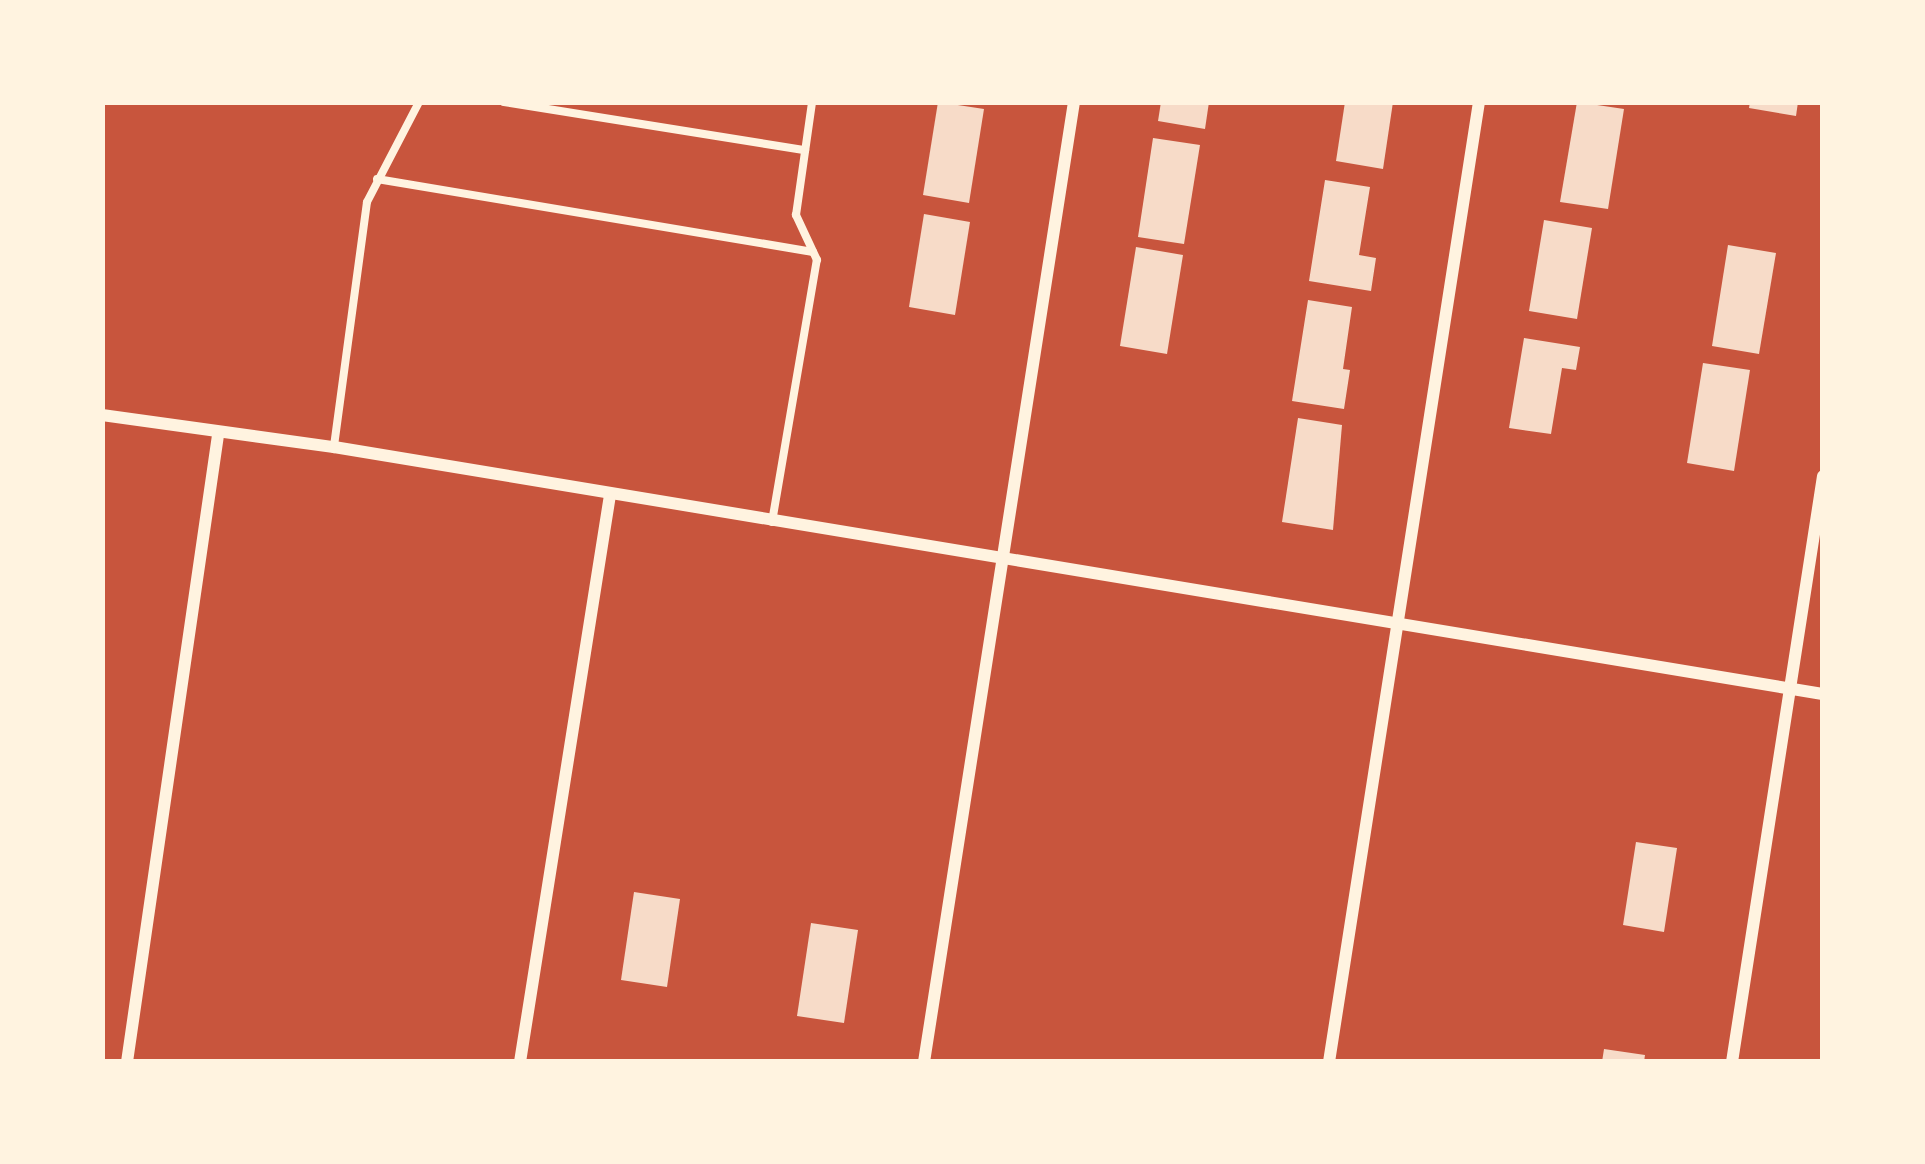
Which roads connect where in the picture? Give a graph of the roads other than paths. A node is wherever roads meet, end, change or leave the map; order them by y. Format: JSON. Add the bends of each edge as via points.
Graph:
{"nodes":[{"id":1,"x":419,"y":102,"type":"edge"},
{"id":2,"x":504,"y":102,"type":"edge"},
{"id":3,"x":812,"y":102,"type":"edge"},
{"id":4,"x":1074,"y":102,"type":"edge"},
{"id":5,"x":1479,"y":102,"type":"edge"},
{"id":6,"x":805,"y":150,"type":"junction"},
{"id":7,"x":377,"y":179,"type":"junction"},
{"id":8,"x":813,"y":253,"type":"junction"},
{"id":9,"x":102,"y":415,"type":"edge"},
{"id":10,"x":218,"y":435,"type":"junction"},
{"id":11,"x":334,"y":447,"type":"junction"},
{"id":12,"x":1823,"y":476,"type":"edge"},
{"id":13,"x":610,"y":495,"type":"junction"},
{"id":14,"x":772,"y":522,"type":"junction"},
{"id":15,"x":1003,"y":558,"type":"junction"},
{"id":16,"x":1397,"y":624,"type":"junction"},
{"id":17,"x":1790,"y":689,"type":"junction"},
{"id":18,"x":1823,"y":694,"type":"edge"},
{"id":19,"x":127,"y":1062,"type":"edge"},
{"id":20,"x":520,"y":1062,"type":"edge"},
{"id":21,"x":924,"y":1062,"type":"edge"},
{"id":22,"x":1329,"y":1062,"type":"edge"},
{"id":23,"x":1732,"y":1062,"type":"edge"}],
"edges":[{"from":1,"to":7,"type":"lane"},
{"from":2,"to":6,"type":"lane"},
{"from":3,"to":6,"type":"lane"},
{"from":4,"to":15,"type":"street"},
{"from":5,"to":16,"type":"street"},
{"from":6,"to":8,"type":"lane","via":[[796,214]]},
{"from":7,"to":8,"type":"lane"},
{"from":7,"to":11,"type":"lane","via":[[367,202]]},
{"from":8,"to":14,"type":"lane"},
{"from":9,"to":10,"type":"street"},
{"from":10,"to":11,"type":"street"},
{"from":10,"to":19,"type":"street"},
{"from":11,"to":13,"type":"street"},
{"from":12,"to":17,"type":"street"},
{"from":13,"to":14,"type":"street"},
{"from":13,"to":20,"type":"street"},
{"from":14,"to":15,"type":"street"},
{"from":15,"to":16,"type":"street"},
{"from":15,"to":21,"type":"street"},
{"from":16,"to":17,"type":"street"},
{"from":16,"to":22,"type":"street"},
{"from":17,"to":18,"type":"street"},
{"from":17,"to":23,"type":"street"}]}
